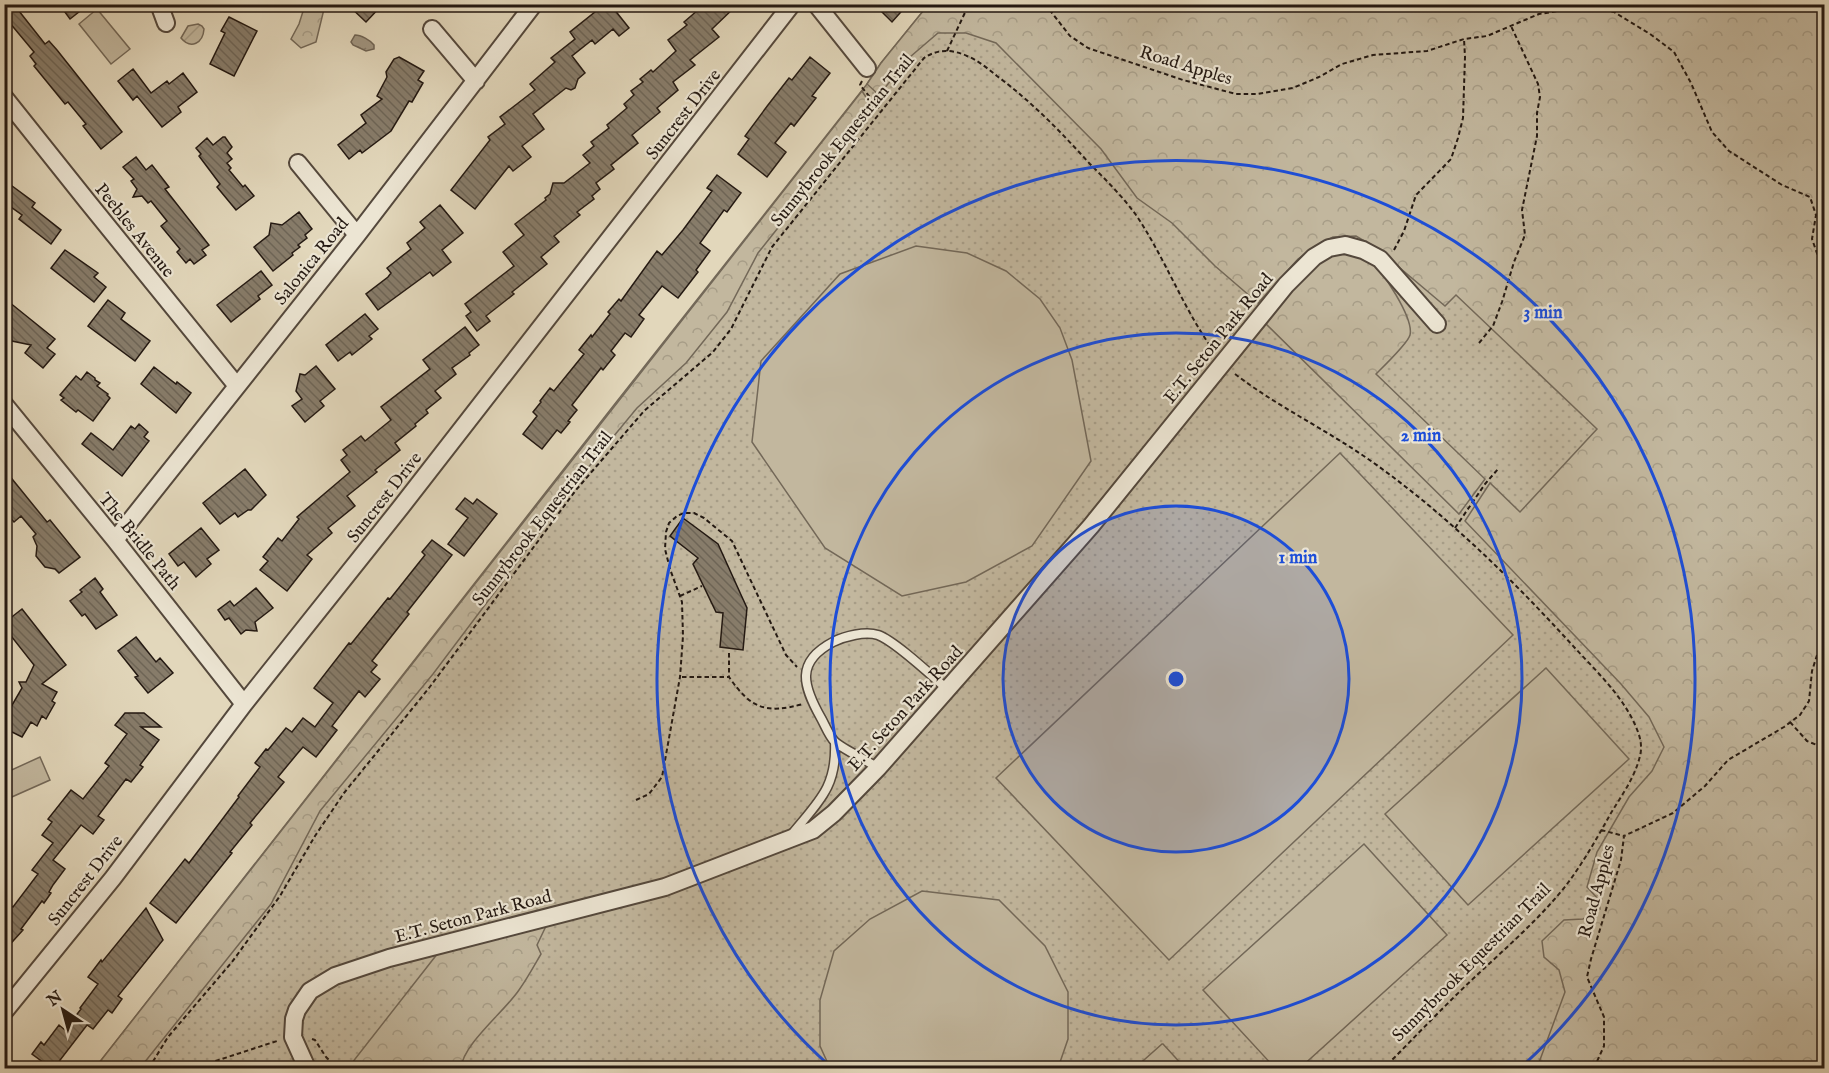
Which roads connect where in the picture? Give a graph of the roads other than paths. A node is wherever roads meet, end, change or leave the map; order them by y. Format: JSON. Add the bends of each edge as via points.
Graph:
{"nodes":[{"id":1,"x":159,"y":4,"type":"edge"},
{"id":2,"x":534,"y":4,"type":"edge"},
{"id":3,"x":792,"y":4,"type":"edge"},
{"id":4,"x":816,"y":4,"type":"edge"},
{"id":5,"x":166,"y":23,"type":"dead end"},
{"id":6,"x":432,"y":29,"type":"dead end"},
{"id":7,"x":863,"y":74,"type":"road end"},
{"id":8,"x":476,"y":81,"type":"junction"},
{"id":9,"x":4,"y":97,"type":"edge"},
{"id":10,"x":298,"y":163,"type":"dead end"},
{"id":11,"x":357,"y":235,"type":"junction"},
{"id":12,"x":1437,"y":324,"type":"dead end"},
{"id":13,"x":237,"y":386,"type":"junction"},
{"id":14,"x":4,"y":404,"type":"edge"},
{"id":15,"x":115,"y":540,"type":"junction"},
{"id":16,"x":947,"y":689,"type":"junction"},
{"id":17,"x":244,"y":704,"type":"junction"},
{"id":18,"x":835,"y":742,"type":"junction"},
{"id":19,"x":878,"y":768,"type":"junction"},
{"id":20,"x":788,"y":839,"type":"junction"},
{"id":21,"x":4,"y":1012,"type":"edge"},
{"id":22,"x":307,"y":1068,"type":"edge"}],
"edges":[{"from":1,"to":5,"type":"street"},
{"from":2,"to":8,"type":"street","name":"Salonica Road"},
{"from":3,"to":17,"type":"street","name":"Suncrest Drive"},
{"from":4,"to":7,"type":"street"},
{"from":6,"to":8,"type":"street"},
{"from":8,"to":11,"type":"street","name":"Salonica Road"},
{"from":9,"to":13,"type":"street","name":"Peebles Avenue"},
{"from":10,"to":11,"type":"street"},
{"from":11,"to":13,"type":"street","name":"Salonica Road"},
{"from":12,"to":16,"type":"street","name":"E.T. Seton Park Road","via":[[1383,262],[1363,250],[1345,245],[1314,257],[1286,285],[1091,526]]},
{"from":13,"to":15,"type":"street","name":"Salonica Road"},
{"from":14,"to":15,"type":"street","name":"The Bridle Path"},
{"from":15,"to":17,"type":"street","name":"The Bridle Path"},
{"from":16,"to":18,"type":"lane","via":[[891,642],[877,635],[863,634],[836,641],[810,660],[805,676],[812,702]]},
{"from":16,"to":19,"type":"street","name":"E.T. Seton Park Road"},
{"from":17,"to":21,"type":"street","name":"Suncrest Drive","via":[[113,878]]},
{"from":18,"to":19,"type":"lane"},
{"from":18,"to":20,"type":"lane","via":[[834,772],[829,786]]},
{"from":19,"to":20,"type":"street","name":"E.T. Seton Park Road","via":[[813,830]]},
{"from":20,"to":22,"type":"street","name":"E.T. Seton Park Road","via":[[665,886],[389,958],[335,976],[304,997],[294,1019],[293,1037]]}]}
